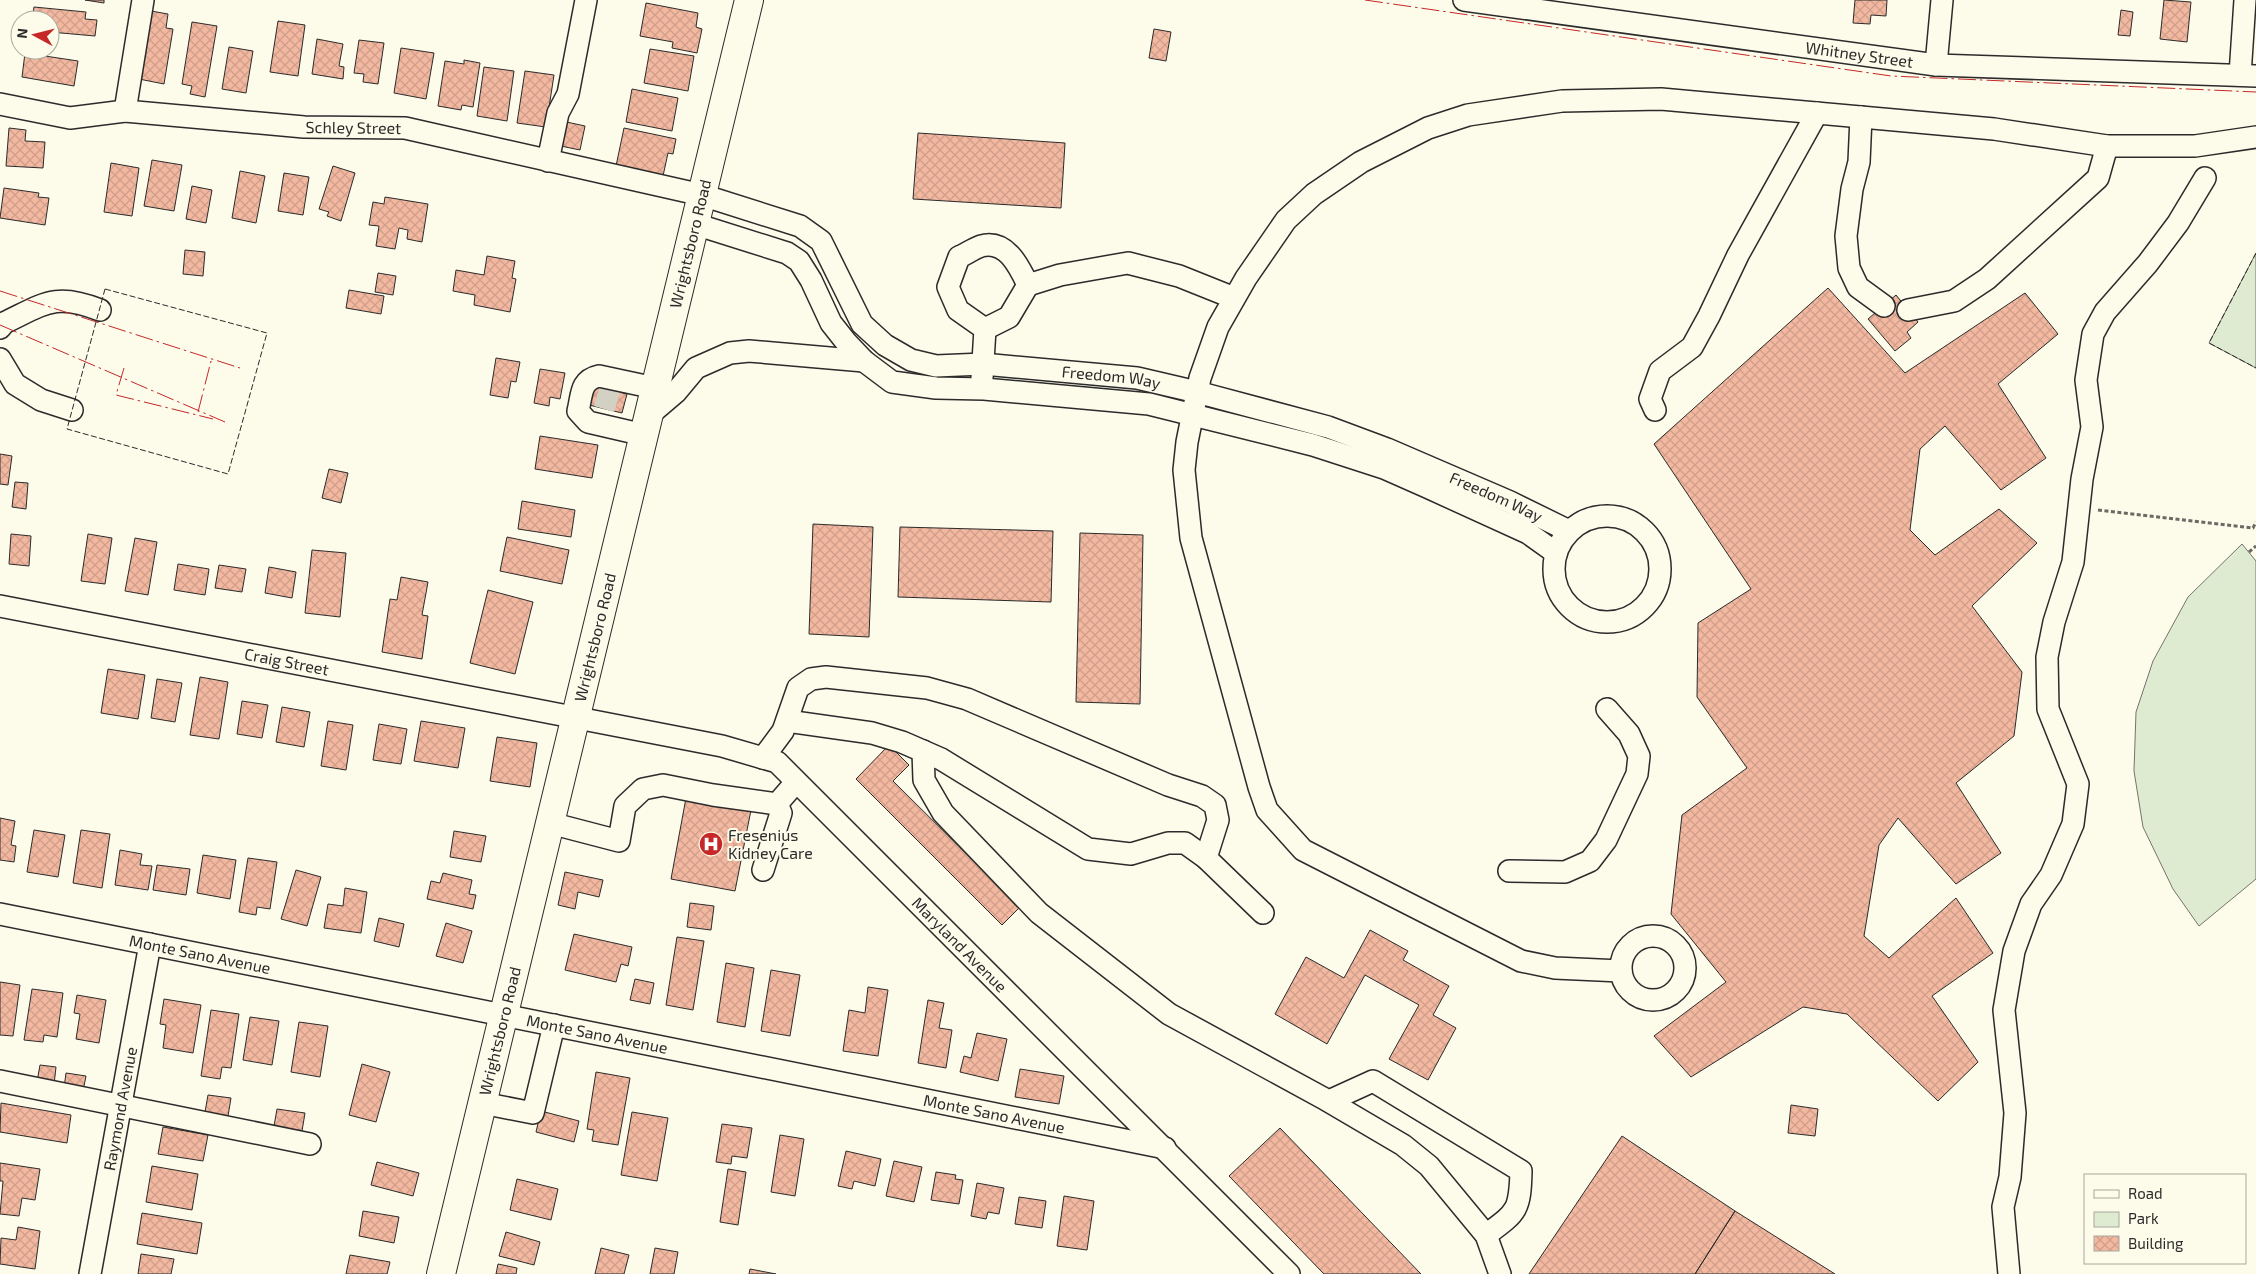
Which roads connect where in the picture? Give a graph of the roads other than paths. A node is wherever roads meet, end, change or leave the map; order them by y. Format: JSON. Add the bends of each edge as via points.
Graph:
{"nodes":[{"id":1,"x":143,"y":0,"type":"edge"},
{"id":2,"x":586,"y":0,"type":"edge"},
{"id":3,"x":749,"y":0,"type":"edge"},
{"id":4,"x":1464,"y":0,"type":"edge"},
{"id":5,"x":1942,"y":0,"type":"edge"},
{"id":6,"x":2246,"y":0,"type":"edge"},
{"id":7,"x":1936,"y":65,"type":"junction"},
{"id":8,"x":2248,"y":76,"type":"edge"},
{"id":9,"x":0,"y":104,"type":"edge"},
{"id":10,"x":125,"y":111,"type":"junction"},
{"id":11,"x":1817,"y":113,"type":"junction"},
{"id":12,"x":1861,"y":117,"type":"junction"},
{"id":13,"x":2256,"y":136,"type":"edge"},
{"id":14,"x":2107,"y":146,"type":"junction"},
{"id":15,"x":548,"y":160,"type":"junction"},
{"id":16,"x":2205,"y":178,"type":"dead end"},
{"id":17,"x":702,"y":195,"type":"junction"},
{"id":18,"x":695,"y":224,"type":"junction"},
{"id":19,"x":1028,"y":285,"type":"junction"},
{"id":20,"x":1234,"y":298,"type":"junction"},
{"id":21,"x":1884,"y":306,"type":"dead end"},
{"id":22,"x":100,"y":310,"type":"dead end"},
{"id":23,"x":1908,"y":310,"type":"dead end"},
{"id":24,"x":0,"y":328,"type":"edge"},
{"id":25,"x":985,"y":330,"type":"junction"},
{"id":26,"x":0,"y":359,"type":"edge"},
{"id":27,"x":864,"y":361,"type":"junction"},
{"id":28,"x":983,"y":364,"type":"junction"},
{"id":29,"x":655,"y":388,"type":"junction"},
{"id":30,"x":980,"y":389,"type":"junction"},
{"id":31,"x":1197,"y":392,"type":"junction"},
{"id":32,"x":72,"y":410,"type":"dead end"},
{"id":33,"x":1655,"y":410,"type":"dead end"},
{"id":34,"x":1192,"y":414,"type":"junction"},
{"id":35,"x":646,"y":425,"type":"junction"},
{"id":36,"x":1569,"y":531,"type":"junction"},
{"id":37,"x":1556,"y":553,"type":"junction"},
{"id":38,"x":0,"y":606,"type":"edge"},
{"id":39,"x":1607,"y":709,"type":"dead end"},
{"id":40,"x":575,"y":718,"type":"junction"},
{"id":41,"x":787,"y":721,"type":"junction"},
{"id":42,"x":923,"y":751,"type":"junction"},
{"id":43,"x":763,"y":758,"type":"junction"},
{"id":44,"x":796,"y":782,"type":"junction"},
{"id":45,"x":776,"y":804,"type":"junction"},
{"id":46,"x":550,"y":823,"type":"junction"},
{"id":47,"x":1206,"y":858,"type":"junction"},
{"id":48,"x":763,"y":870,"type":"dead end"},
{"id":49,"x":1509,"y":871,"type":"dead end"},
{"id":50,"x":1263,"y":913,"type":"dead end"},
{"id":51,"x":0,"y":914,"type":"edge"},
{"id":52,"x":150,"y":944,"type":"junction"},
{"id":53,"x":1621,"y":971,"type":"dead end"},
{"id":54,"x":503,"y":1015,"type":"junction"},
{"id":55,"x":554,"y":1025,"type":"junction"},
{"id":56,"x":0,"y":1081,"type":"edge"},
{"id":57,"x":1329,"y":1101,"type":"junction"},
{"id":58,"x":482,"y":1103,"type":"junction"},
{"id":59,"x":120,"y":1105,"type":"junction"},
{"id":60,"x":310,"y":1144,"type":"dead end"},
{"id":61,"x":1165,"y":1148,"type":"junction"},
{"id":62,"x":1486,"y":1235,"type":"junction"},
{"id":63,"x":90,"y":1274,"type":"edge"},
{"id":64,"x":441,"y":1274,"type":"edge"},
{"id":65,"x":1289,"y":1274,"type":"edge"},
{"id":66,"x":1500,"y":1274,"type":"edge"},
{"id":67,"x":2009,"y":1274,"type":"edge"}],
"edges":[{"from":1,"to":10,"type":"street"},
{"from":2,"to":15,"type":"street","via":[[568,94],[558,113]]},
{"from":3,"to":17,"type":"main road","name":"Wrightsboro Road"},
{"from":4,"to":7,"type":"street","name":"Whitney Street"},
{"from":5,"to":7,"type":"street"},
{"from":6,"to":8,"type":"street"},
{"from":7,"to":8,"type":"street","name":"Whitney Street"},
{"from":9,"to":10,"type":"street","name":"Schley Street","via":[[70,118]]},
{"from":10,"to":15,"type":"street","name":"Schley Street","via":[[304,127],[405,128]]},
{"from":11,"to":12,"type":"street"},
{"from":11,"to":20,"type":"street","via":[[1661,99],[1562,101],[1468,115],[1428,128],[1361,162],[1314,194],[1286,220]]},
{"from":11,"to":33,"type":"street","via":[[1692,346],[1660,371],[1650,399]]},
{"from":12,"to":14,"type":"street","via":[[1994,128]]},
{"from":12,"to":21,"type":"street","via":[[1859,162],[1846,236],[1849,268],[1858,288]]},
{"from":13,"to":14,"type":"street","via":[[2195,146]]},
{"from":14,"to":23,"type":"street","via":[[2098,178],[1987,279],[1954,301]]},
{"from":15,"to":17,"type":"street","name":"Schley Street"},
{"from":16,"to":67,"type":"street","via":[[2148,263],[2104,312],[2093,334],[2086,380],[2092,427],[2073,562],[2047,657],[2048,709],[2078,784],[2073,824],[2051,875],[2031,904],[2014,951],[2004,1010],[2016,1113],[2010,1177],[2003,1207]]},
{"from":17,"to":18,"type":"main road","name":"Wrightsboro Road"},
{"from":17,"to":28,"type":"street","name":"Freedom Way","via":[[800,226],[821,241],[862,324],[885,345],[911,360],[936,366]]},
{"from":18,"to":27,"type":"street","name":"Freedom Way","via":[[787,253],[799,261],[831,324]]},
{"from":18,"to":29,"type":"main road","name":"Wrightsboro Road"},
{"from":19,"to":20,"type":"street","via":[[1060,275],[1128,263],[1179,276]]},
{"from":19,"to":25,"type":"street","via":[[1009,317]]},
{"from":19,"to":25,"type":"street","via":[[1014,258],[998,246],[982,246],[959,257],[948,287],[958,310]]},
{"from":20,"to":31,"type":"street","via":[[1218,327]]},
{"from":22,"to":24,"type":"street","via":[[78,302],[48,302]]},
{"from":25,"to":28,"type":"street"},
{"from":26,"to":32,"type":"street","via":[[15,384],[41,400]]},
{"from":27,"to":30,"type":"street","name":"Freedom Way","via":[[892,382]]},
{"from":27,"to":35,"type":"street","via":[[749,351],[730,353],[696,368]]},
{"from":28,"to":30,"type":"street"},
{"from":28,"to":31,"type":"street","name":"Freedom Way","via":[[1137,378]]},
{"from":29,"to":35,"type":"main road","name":"Wrightsboro Road"},
{"from":29,"to":35,"type":"street","via":[[613,402]]},
{"from":30,"to":34,"type":"street","name":"Freedom Way","via":[[1149,404]]},
{"from":31,"to":34,"type":"street"},
{"from":31,"to":36,"type":"street","name":"Freedom Way","via":[[1328,427],[1387,449]]},
{"from":34,"to":37,"type":"street","name":"Freedom Way","via":[[1312,445],[1384,468],[1528,534]]},
{"from":34,"to":53,"type":"street","via":[[1184,470],[1191,538],[1267,810],[1303,850],[1521,961],[1556,968]]},
{"from":35,"to":40,"type":"main road","name":"Wrightsboro Road"},
{"from":36,"to":37,"type":"street"},
{"from":36,"to":37,"type":"street","via":[[1579,523],[1598,516],[1635,524],[1655,546],[1659,560],[1660,578],[1653,596],[1630,618],[1608,623],[1585,619],[1571,610],[1560,596],[1554,581]]},
{"from":38,"to":40,"type":"street","name":"Craig Street"},
{"from":39,"to":49,"type":"street","via":[[1629,734],[1639,756],[1637,774],[1606,840],[1590,861],[1565,872]]},
{"from":40,"to":43,"type":"street","name":"Maryland Avenue","via":[[722,746]]},
{"from":40,"to":46,"type":"main road","name":"Wrightsboro Road"},
{"from":41,"to":42,"type":"street","via":[[872,733]]},
{"from":41,"to":43,"type":"street"},
{"from":41,"to":47,"type":"street","via":[[798,688],[811,679],[826,677],[927,688],[967,699],[1168,785],[1202,796],[1216,805],[1218,820]]},
{"from":42,"to":47,"type":"street","via":[[1088,849],[1131,854],[1168,843],[1185,843]]},
{"from":42,"to":57,"type":"street","via":[[924,780],[942,813],[1039,912],[1169,1014]]},
{"from":43,"to":44,"type":"street","name":"Maryland Avenue","via":[[777,762]]},
{"from":44,"to":45,"type":"street"},
{"from":44,"to":61,"type":"street","name":"Maryland Avenue"},
{"from":45,"to":46,"type":"street","via":[[663,785],[643,789],[625,806],[619,841]]},
{"from":45,"to":48,"type":"street","via":[[781,813]]},
{"from":46,"to":54,"type":"main road","name":"Wrightsboro Road"},
{"from":47,"to":50,"type":"street"},
{"from":51,"to":52,"type":"street","name":"Monte Sano Avenue"},
{"from":52,"to":54,"type":"street","name":"Monte Sano Avenue"},
{"from":52,"to":59,"type":"street","name":"Raymond Avenue"},
{"from":54,"to":55,"type":"street","name":"Monte Sano Avenue"},
{"from":54,"to":58,"type":"main road","name":"Wrightsboro Road"},
{"from":55,"to":58,"type":"street","via":[[534,1113]]},
{"from":55,"to":61,"type":"street","name":"Monte Sano Avenue"},
{"from":56,"to":59,"type":"street"},
{"from":57,"to":62,"type":"street","via":[[1402,1145],[1429,1166]]},
{"from":57,"to":62,"type":"street","via":[[1373,1081],[1521,1171],[1520,1197],[1512,1216]]},
{"from":58,"to":64,"type":"main road","name":"Wrightsboro Road"},
{"from":59,"to":60,"type":"street"},
{"from":59,"to":63,"type":"street","name":"Raymond Avenue"},
{"from":61,"to":65,"type":"street","name":"Maryland Avenue"},
{"from":62,"to":66,"type":"street"}]}
